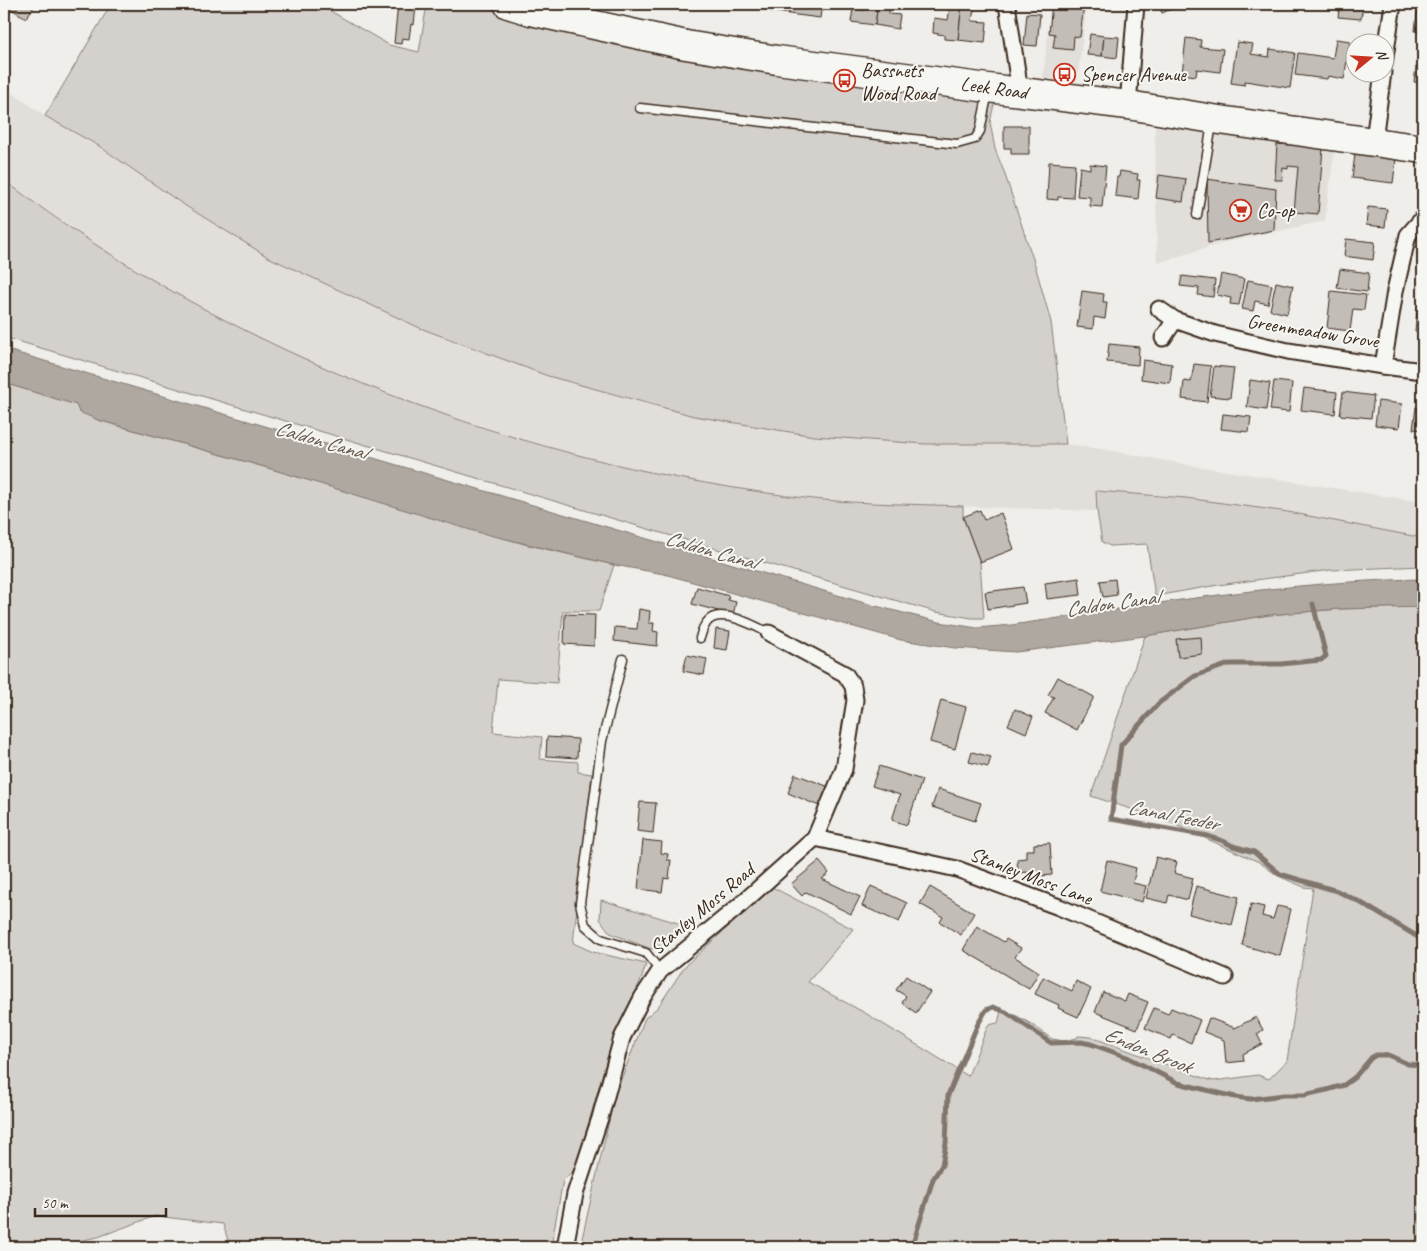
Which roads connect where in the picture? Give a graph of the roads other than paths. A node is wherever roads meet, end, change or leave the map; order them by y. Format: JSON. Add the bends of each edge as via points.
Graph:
{"nodes":[{"id":1,"x":508,"y":4,"type":"edge"},
{"id":2,"x":1007,"y":4,"type":"edge"},
{"id":3,"x":1136,"y":4,"type":"edge"},
{"id":4,"x":1393,"y":4,"type":"edge"},
{"id":5,"x":1389,"y":32,"type":"edge"},
{"id":6,"x":1382,"y":82,"type":"edge"},
{"id":7,"x":988,"y":88,"type":"junction"},
{"id":8,"x":1020,"y":92,"type":"junction"},
{"id":9,"x":1128,"y":105,"type":"junction"},
{"id":10,"x":640,"y":108,"type":"dead end"},
{"id":11,"x":1213,"y":119,"type":"junction"},
{"id":12,"x":1374,"y":140,"type":"junction"},
{"id":13,"x":1423,"y":149,"type":"edge"},
{"id":14,"x":1197,"y":215,"type":"dead end"},
{"id":15,"x":1423,"y":218,"type":"edge"},
{"id":16,"x":1159,"y":308,"type":"dead end"},
{"id":17,"x":1174,"y":320,"type":"junction"},
{"id":18,"x":1163,"y":338,"type":"dead end"},
{"id":19,"x":1383,"y":366,"type":"junction"},
{"id":20,"x":1423,"y":372,"type":"edge"},
{"id":21,"x":769,"y":633,"type":"joint"},
{"id":22,"x":700,"y":638,"type":"dead end"},
{"id":23,"x":623,"y":659,"type":"dead end"},
{"id":24,"x":815,"y":838,"type":"junction"},
{"id":25,"x":660,"y":971,"type":"junction"},
{"id":26,"x":1225,"y":977,"type":"dead end"},
{"id":27,"x":565,"y":1247,"type":"edge"}],
"edges":[{"from":1,"to":7,"type":"highway","name":"Leek Road","via":[[686,45]]},
{"from":2,"to":8,"type":"street"},
{"from":3,"to":9,"type":"street"},
{"from":4,"to":5,"type":"street"},
{"from":6,"to":12,"type":"street"},
{"from":7,"to":8,"type":"highway","name":"Leek Road"},
{"from":7,"to":10,"type":"lane","via":[[980,131],[975,139],[957,144]]},
{"from":8,"to":9,"type":"highway","name":"Leek Road"},
{"from":9,"to":11,"type":"highway","name":"Leek Road"},
{"from":11,"to":12,"type":"highway","name":"Leek Road"},
{"from":11,"to":14,"type":"lane"},
{"from":12,"to":13,"type":"highway","name":"Leek Road"},
{"from":15,"to":19,"type":"street","name":"Greenmeadow Grove","via":[[1408,235],[1394,291]]},
{"from":16,"to":17,"type":"street","name":"Greenmeadow Grove"},
{"from":17,"to":18,"type":"street"},
{"from":17,"to":19,"type":"street","name":"Greenmeadow Grove","via":[[1215,334],[1288,351]]},
{"from":19,"to":20,"type":"street"},
{"from":21,"to":22,"type":"lane","via":[[721,616],[706,623]]},
{"from":21,"to":24,"type":"street","name":"Stanley Moss Road","via":[[845,674],[853,686],[855,700],[844,769]]},
{"from":23,"to":25,"type":"lane","via":[[602,741],[580,903],[585,925],[601,939],[646,952]]},
{"from":24,"to":25,"type":"street","name":"Stanley Moss Road"},
{"from":24,"to":26,"type":"street","name":"Stanley Moss Lane","via":[[957,868]]},
{"from":25,"to":27,"type":"street","name":"Stanley Moss Road","via":[[622,1038],[575,1194]]}]}
